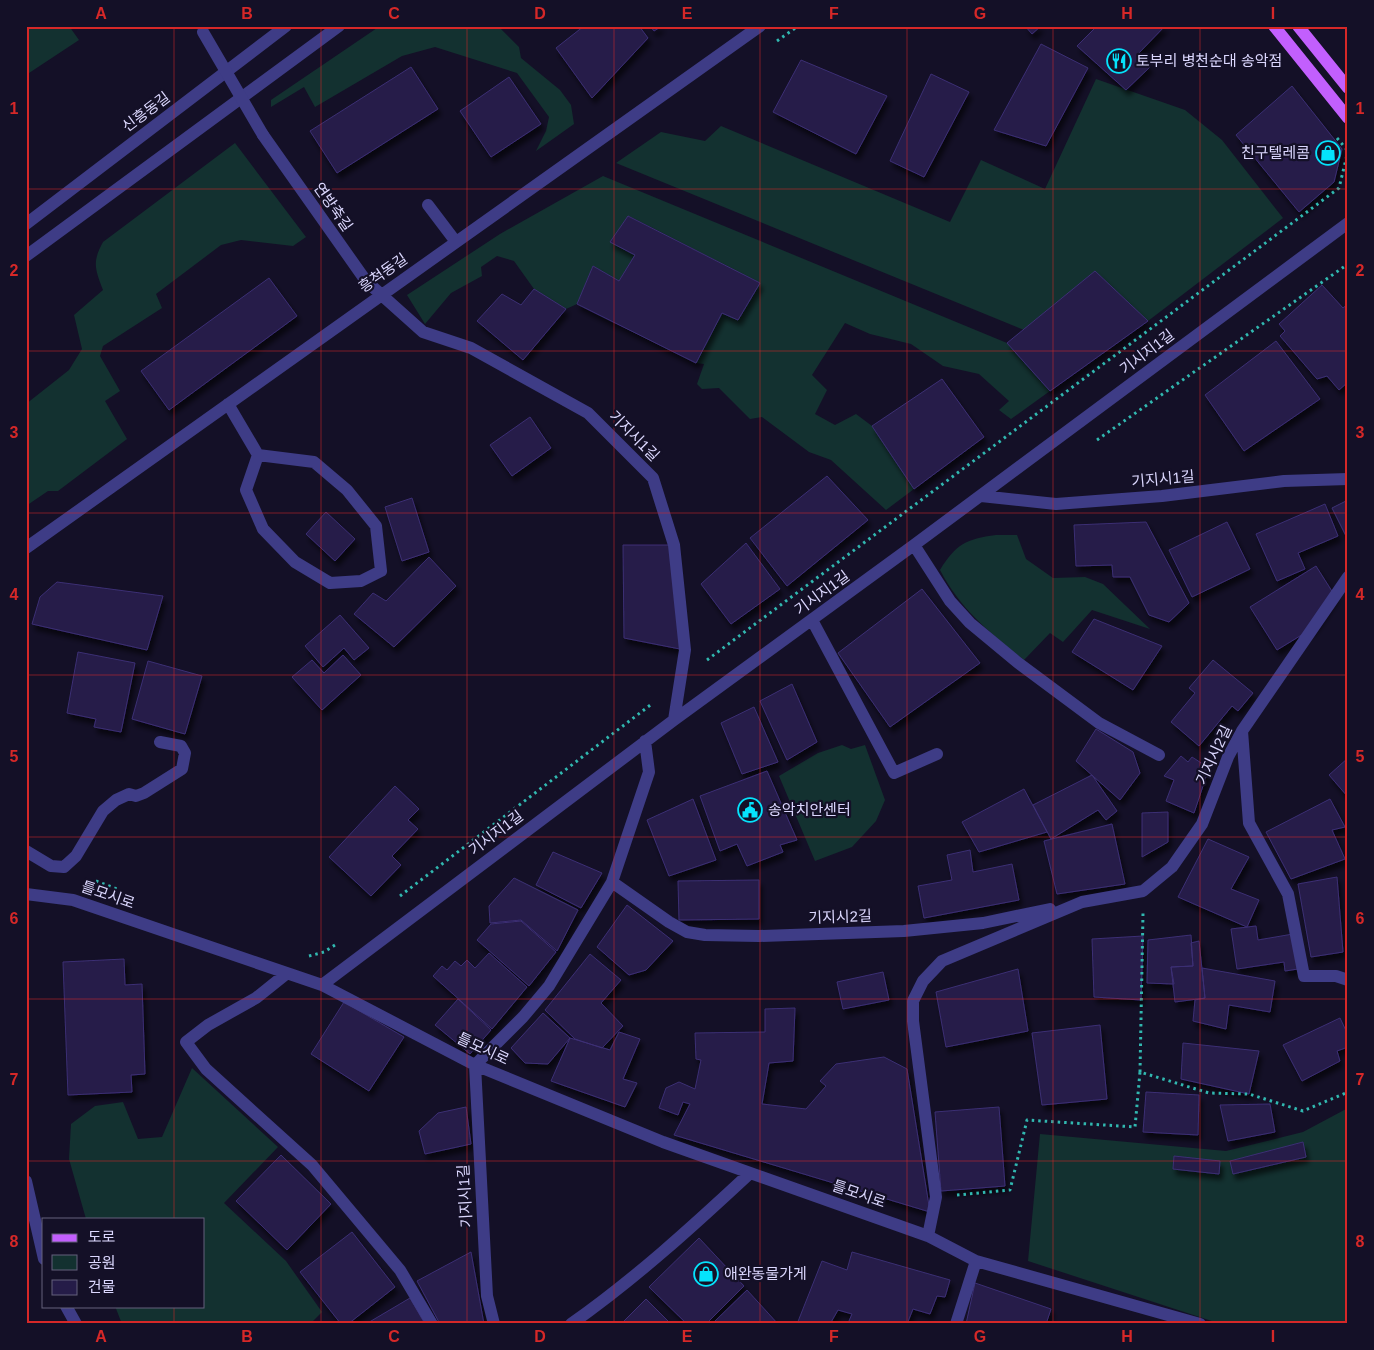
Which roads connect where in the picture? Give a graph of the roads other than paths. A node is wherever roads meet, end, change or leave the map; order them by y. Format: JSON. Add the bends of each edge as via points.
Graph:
{"nodes":[{"id":1,"x":286,"y":26,"type":"edge"},
{"id":2,"x":339,"y":26,"type":"edge"},
{"id":3,"x":760,"y":26,"type":"edge"},
{"id":4,"x":1274,"y":26,"type":"edge"},
{"id":5,"x":1298,"y":26,"type":"edge"},
{"id":6,"x":201,"y":29,"type":"edge"},
{"id":7,"x":1348,"y":88,"type":"edge"},
{"id":8,"x":1348,"y":118,"type":"edge"},
{"id":9,"x":428,"y":205,"type":"dead end"},
{"id":10,"x":26,"y":224,"type":"edge"},
{"id":11,"x":1345,"y":225,"type":"edge"},
{"id":12,"x":456,"y":242,"type":"junction"},
{"id":13,"x":26,"y":256,"type":"edge"},
{"id":14,"x":380,"y":295,"type":"junction"},
{"id":15,"x":228,"y":404,"type":"junction"},
{"id":16,"x":258,"y":454,"type":"junction"},
{"id":17,"x":1348,"y":479,"type":"edge"},
{"id":18,"x":981,"y":496,"type":"junction"},
{"id":19,"x":914,"y":546,"type":"junction"},
{"id":20,"x":26,"y":548,"type":"edge"},
{"id":21,"x":1348,"y":577,"type":"edge"},
{"id":22,"x":812,"y":620,"type":"junction"},
{"id":23,"x":674,"y":720,"type":"junction"},
{"id":24,"x":1242,"y":731,"type":"junction"},
{"id":25,"x":645,"y":741,"type":"junction"},
{"id":26,"x":160,"y":742,"type":"dead end"},
{"id":27,"x":937,"y":754,"type":"dead end"},
{"id":28,"x":1159,"y":755,"type":"dead end"},
{"id":29,"x":26,"y":851,"type":"edge"},
{"id":30,"x":612,"y":882,"type":"junction"},
{"id":31,"x":26,"y":894,"type":"edge"},
{"id":32,"x":1082,"y":902,"type":"junction"},
{"id":33,"x":286,"y":974,"type":"junction"},
{"id":34,"x":1348,"y":980,"type":"edge"},
{"id":35,"x":322,"y":985,"type":"junction"},
{"id":36,"x":475,"y":1066,"type":"junction"},
{"id":37,"x":749,"y":1174,"type":"junction"},
{"id":38,"x":26,"y":1181,"type":"edge"},
{"id":39,"x":928,"y":1236,"type":"junction"},
{"id":40,"x":42,"y":1250,"type":"edge"},
{"id":41,"x":976,"y":1261,"type":"junction"},
{"id":42,"x":67,"y":1308,"type":"edge"},
{"id":43,"x":76,"y":1324,"type":"edge"},
{"id":44,"x":432,"y":1324,"type":"edge"},
{"id":45,"x":494,"y":1324,"type":"edge"},
{"id":46,"x":571,"y":1324,"type":"edge"},
{"id":47,"x":956,"y":1324,"type":"edge"},
{"id":48,"x":1200,"y":1324,"type":"edge"}],
"edges":[{"from":1,"to":10,"type":"street","name":"신흥동길"},
{"from":2,"to":13,"type":"street"},
{"from":3,"to":12,"type":"street","name":"흥척동길"},
{"from":4,"to":8,"type":"main road"},
{"from":5,"to":7,"type":"main road"},
{"from":6,"to":14,"type":"street","name":"연방축길","bridge":true,"via":[[263,135],[366,281]]},
{"from":9,"to":12,"type":"street"},
{"from":11,"to":18,"type":"street","name":"기시지1길"},
{"from":12,"to":14,"type":"street","name":"흥척동길"},
{"from":14,"to":15,"type":"street","name":"흥척동길"},
{"from":14,"to":23,"type":"street","name":"기지시1길","via":[[423,332],[471,348],[588,413],[653,478],[674,545],[686,650]]},
{"from":15,"to":16,"type":"street"},
{"from":15,"to":20,"type":"street","name":"흥척동길"},
{"from":16,"to":16,"type":"street","via":[[246,490],[263,529],[296,562],[330,583],[361,581],[382,571],[376,526],[346,490],[314,462]]},
{"from":17,"to":18,"type":"street","name":"기지시1길","via":[[1284,481],[1162,496],[1056,504]]},
{"from":18,"to":19,"type":"street","name":"기시지1길"},
{"from":19,"to":22,"type":"street","name":"기시지1길"},
{"from":19,"to":28,"type":"street","via":[[950,601],[970,623],[1099,723]]},
{"from":21,"to":24,"type":"street","name":"기지시2길"},
{"from":22,"to":23,"type":"street","name":"기시지1길"},
{"from":22,"to":27,"type":"street","via":[[894,773]]},
{"from":23,"to":25,"type":"street","name":"기시지1길"},
{"from":24,"to":32,"type":"street","name":"기지시2길","via":[[1228,757],[1202,824],[1172,867],[1143,891]]},
{"from":24,"to":34,"type":"street","via":[[1249,823],[1288,894],[1304,976],[1336,976]]},
{"from":25,"to":30,"type":"street","via":[[649,772]]},
{"from":25,"to":35,"type":"street","name":"기시지1길"},
{"from":26,"to":29,"type":"street","name":"틀모시로","via":[[181,746],[185,753],[182,769],[144,793],[128,794],[116,800],[103,811],[76,856],[64,867],[51,866]]},
{"from":30,"to":32,"type":"street","name":"기지시2길","via":[[669,922],[687,932],[705,935],[904,931],[983,923]]},
{"from":30,"to":36,"type":"street","via":[[549,986],[524,1017]]},
{"from":31,"to":33,"type":"street","name":"틀모시로","via":[[74,900]]},
{"from":32,"to":39,"type":"street","name":"기지시2길","via":[[942,961],[923,982],[913,1001],[912,1021],[936,1197]]},
{"from":33,"to":35,"type":"street","name":"틀모시로"},
{"from":33,"to":44,"type":"street","via":[[256,998],[208,1025],[186,1042],[206,1069],[312,1165],[400,1270]]},
{"from":35,"to":36,"type":"street","name":"틀모시로"},
{"from":36,"to":37,"type":"street","name":"틀모시로"},
{"from":36,"to":45,"type":"street","name":"기지시1길","via":[[486,1286]]},
{"from":37,"to":39,"type":"street","name":"틀모시로"},
{"from":37,"to":46,"type":"street","via":[[694,1226],[618,1290]]},
{"from":38,"to":40,"type":"street"},
{"from":39,"to":41,"type":"street","name":"틀모시로"},
{"from":41,"to":47,"type":"street"},
{"from":41,"to":48,"type":"street","name":"틀모시로"},
{"from":42,"to":43,"type":"street"}]}
